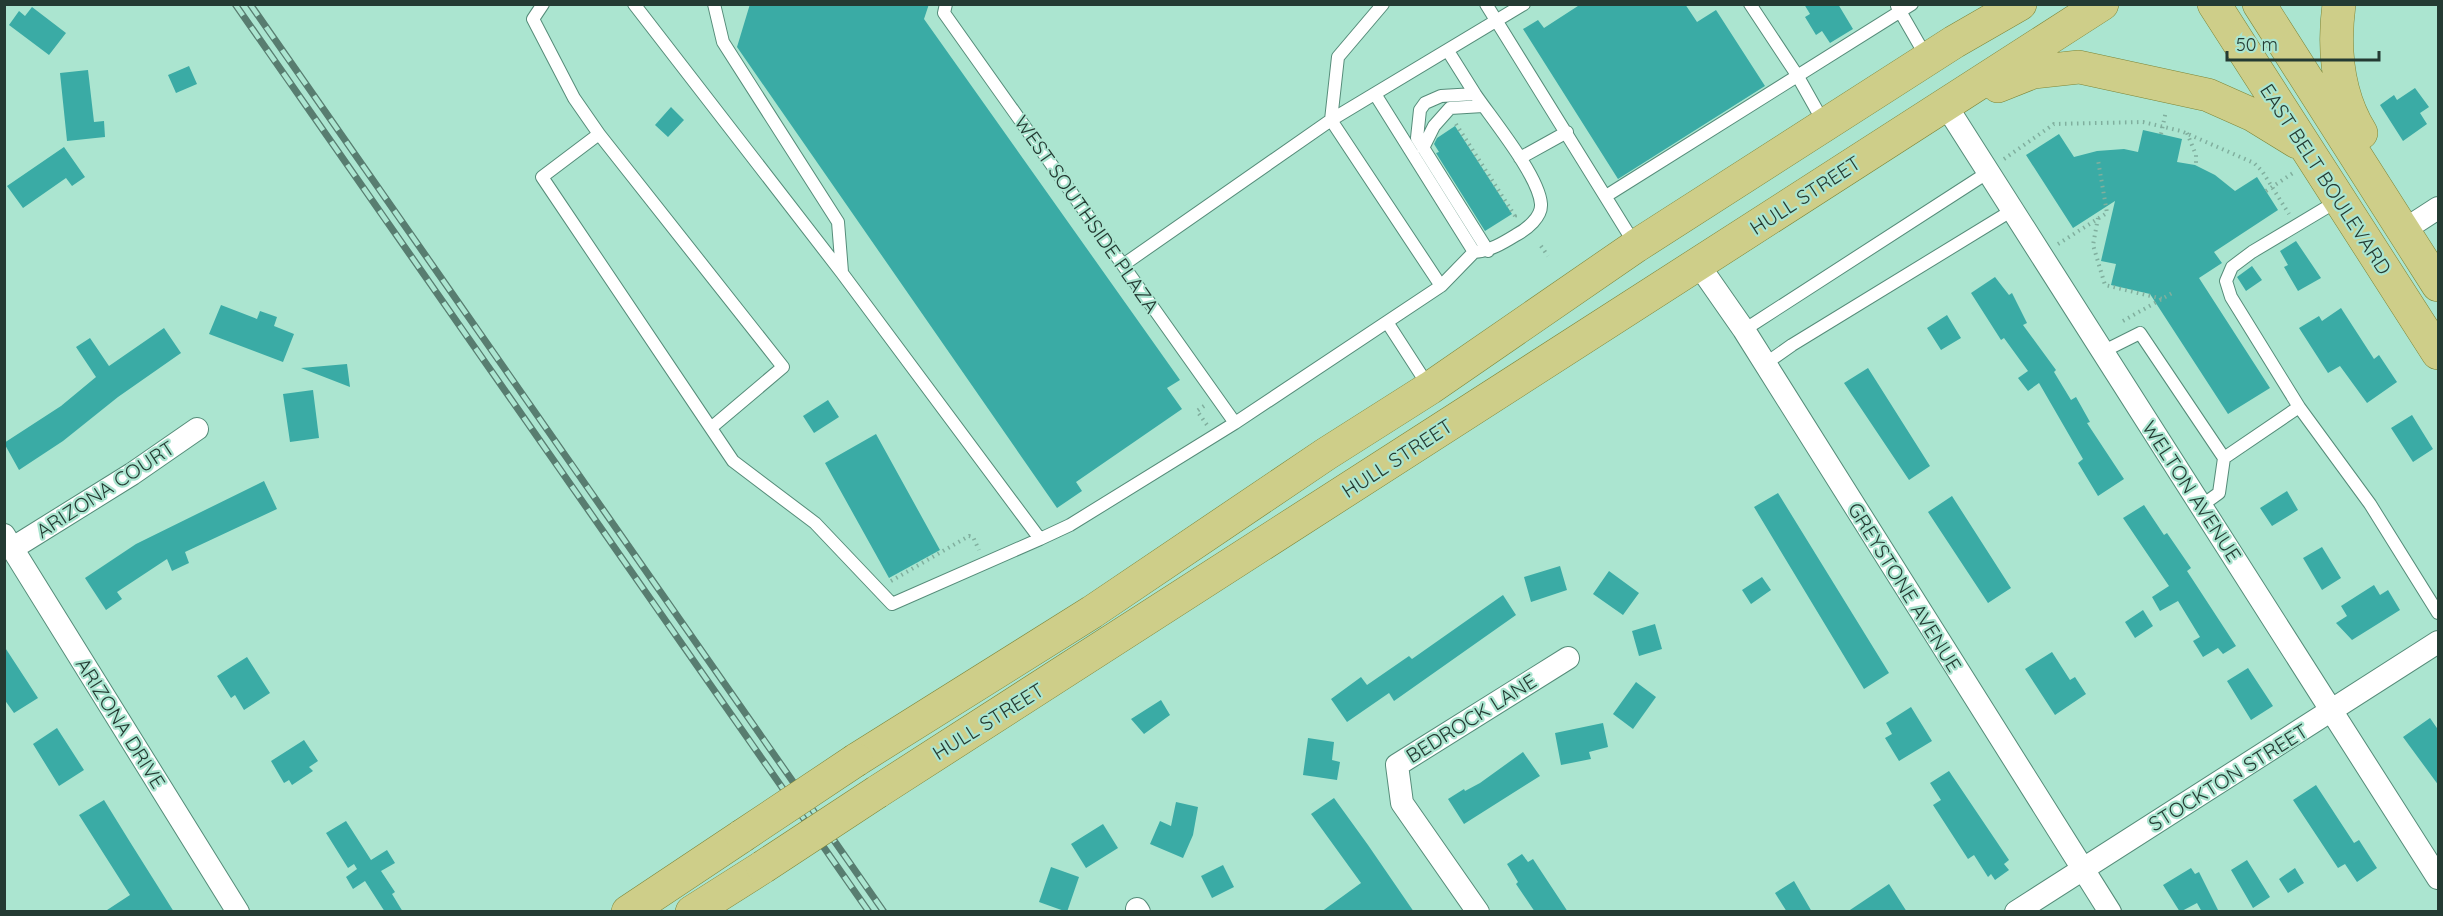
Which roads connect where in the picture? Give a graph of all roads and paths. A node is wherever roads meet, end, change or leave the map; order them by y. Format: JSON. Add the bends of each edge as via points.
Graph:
{"nodes":[{"id":1,"x":543,"y":4,"type":"edge"},
{"id":2,"x":634,"y":4,"type":"edge"},
{"id":3,"x":714,"y":4,"type":"edge"},
{"id":4,"x":946,"y":4,"type":"edge"},
{"id":5,"x":1383,"y":4,"type":"edge"},
{"id":6,"x":1486,"y":4,"type":"edge"},
{"id":7,"x":1524,"y":4,"type":"edge"},
{"id":8,"x":1750,"y":4,"type":"edge"},
{"id":9,"x":1912,"y":4,"type":"edge"},
{"id":10,"x":1987,"y":4,"type":"edge"},
{"id":11,"x":2020,"y":4,"type":"edge"},
{"id":12,"x":2102,"y":4,"type":"edge"},
{"id":13,"x":2214,"y":4,"type":"edge"},
{"id":14,"x":2259,"y":4,"type":"edge"},
{"id":15,"x":2339,"y":4,"type":"edge"},
{"id":16,"x":1899,"y":8,"type":"edge"},
{"id":17,"x":1498,"y":21,"type":"junction"},
{"id":18,"x":1941,"y":50,"type":"junction"},
{"id":19,"x":1448,"y":51,"type":"junction"},
{"id":20,"x":1797,"y":75,"type":"junction"},
{"id":21,"x":1375,"y":94,"type":"junction"},
{"id":22,"x":1475,"y":94,"type":"junction"},
{"id":23,"x":1945,"y":104,"type":"junction"},
{"id":24,"x":1483,"y":106,"type":"junction"},
{"id":25,"x":2167,"y":107,"type":"dead end"},
{"id":26,"x":1463,"y":119,"type":"dead end"},
{"id":27,"x":1331,"y":120,"type":"junction"},
{"id":28,"x":1826,"y":125,"type":"junction"},
{"id":29,"x":2163,"y":126,"type":"junction"},
{"id":30,"x":1567,"y":132,"type":"junction"},
{"id":31,"x":2186,"y":133,"type":"junction"},
{"id":32,"x":598,"y":134,"type":"junction"},
{"id":33,"x":2161,"y":134,"type":"dead end"},
{"id":34,"x":1423,"y":148,"type":"junction"},
{"id":35,"x":1520,"y":158,"type":"junction"},
{"id":36,"x":2301,"y":159,"type":"junction"},
{"id":37,"x":2098,"y":160,"type":"dead end"},
{"id":38,"x":1994,"y":167,"type":"junction"},
{"id":39,"x":2196,"y":167,"type":"dead end"},
{"id":40,"x":2273,"y":187,"type":"junction"},
{"id":41,"x":1725,"y":190,"type":"junction"},
{"id":42,"x":2266,"y":191,"type":"dead end"},
{"id":43,"x":1606,"y":196,"type":"junction"},
{"id":44,"x":2339,"y":200,"type":"junction"},
{"id":45,"x":2284,"y":203,"type":"dead end"},
{"id":46,"x":2439,"y":208,"type":"edge"},
{"id":47,"x":2011,"y":211,"type":"junction"},
{"id":48,"x":2098,"y":218,"type":"junction"},
{"id":49,"x":1508,"y":220,"type":"dead end"},
{"id":50,"x":2404,"y":230,"type":"junction"},
{"id":51,"x":1541,"y":246,"type":"dead end"},
{"id":52,"x":1636,"y":246,"type":"junction"},
{"id":53,"x":2054,"y":246,"type":"dead end"},
{"id":54,"x":1488,"y":251,"type":"junction"},
{"id":55,"x":1474,"y":252,"type":"junction"},
{"id":56,"x":1548,"y":256,"type":"dead end"},
{"id":57,"x":1698,"y":264,"type":"junction"},
{"id":58,"x":1123,"y":265,"type":"junction"},
{"id":59,"x":842,"y":273,"type":"junction"},
{"id":60,"x":2439,"y":285,"type":"edge"},
{"id":61,"x":1441,"y":286,"type":"junction"},
{"id":62,"x":2175,"y":292,"type":"dead end"},
{"id":63,"x":2163,"y":298,"type":"junction"},
{"id":64,"x":1614,"y":319,"type":"junction"},
{"id":65,"x":1387,"y":321,"type":"junction"},
{"id":66,"x":2117,"y":325,"type":"dead end"},
{"id":67,"x":1744,"y":330,"type":"junction"},
{"id":68,"x":2102,"y":352,"type":"junction"},
{"id":69,"x":2439,"y":353,"type":"edge"},
{"id":70,"x":1765,"y":364,"type":"junction"},
{"id":71,"x":1430,"y":388,"type":"junction"},
{"id":72,"x":2300,"y":407,"type":"junction"},
{"id":73,"x":1235,"y":423,"type":"junction"},
{"id":74,"x":712,"y":427,"type":"junction"},
{"id":75,"x":197,"y":429,"type":"dead end"},
{"id":76,"x":2224,"y":458,"type":"junction"},
{"id":77,"x":2201,"y":506,"type":"junction"},
{"id":78,"x":1040,"y":539,"type":"junction"},
{"id":79,"x":9,"y":541,"type":"edge"},
{"id":80,"x":978,"y":548,"type":"dead end"},
{"id":81,"x":890,"y":580,"type":"dead end"},
{"id":82,"x":2439,"y":613,"type":"edge"},
{"id":83,"x":2439,"y":642,"type":"edge"},
{"id":84,"x":1568,"y":658,"type":"dead end"},
{"id":85,"x":2332,"y":711,"type":"junction"},
{"id":86,"x":2083,"y":869,"type":"junction"},
{"id":87,"x":2439,"y":878,"type":"edge"},
{"id":88,"x":238,"y":912,"type":"edge"},
{"id":89,"x":628,"y":912,"type":"edge"},
{"id":90,"x":692,"y":912,"type":"edge"},
{"id":91,"x":1478,"y":912,"type":"edge"},
{"id":92,"x":2016,"y":912,"type":"edge"},
{"id":93,"x":2110,"y":912,"type":"edge"}],
"edges":[{"from":1,"to":32,"type":"lane","via":[[533,19],[574,98]]},
{"from":2,"to":59,"type":"lane"},
{"from":3,"to":59,"type":"lane","via":[[723,42],[838,222]]},
{"from":4,"to":58,"type":"lane","name":"WEST SOUTHSIDE PLAZA","via":[[944,13]]},
{"from":5,"to":27,"type":"lane","via":[[1338,57]]},
{"from":6,"to":17,"type":"lane"},
{"from":7,"to":17,"type":"lane"},
{"from":8,"to":20,"type":"lane"},
{"from":9,"to":16,"type":"lane"},
{"from":10,"to":18,"type":"main road"},
{"from":11,"to":18,"type":"main road","name":"HULL STREET"},
{"from":12,"to":23,"type":"main road","name":"HULL STREET"},
{"from":13,"to":36,"type":"main road","name":"EAST BELT BOULEVARD"},
{"from":14,"to":50,"type":"main road","name":"EAST BELT BOULEVARD"},
{"from":15,"to":50,"type":"main road","via":[[2336,58],[2343,93],[2352,118],[2384,168]]},
{"from":16,"to":18,"type":"lane"},
{"from":16,"to":20,"type":"lane"},
{"from":17,"to":19,"type":"lane"},
{"from":17,"to":30,"type":"lane"},
{"from":18,"to":28,"type":"main road","name":"HULL STREET"},
{"from":19,"to":21,"type":"lane"},
{"from":19,"to":22,"type":"lane"},
{"from":20,"to":28,"type":"lane"},
{"from":20,"to":43,"type":"lane"},
{"from":21,"to":27,"type":"lane"},
{"from":21,"to":55,"type":"lane"},
{"from":22,"to":24,"type":"lane"},
{"from":22,"to":34,"type":"lane","via":[[1441,96],[1425,103],[1420,110],[1417,138]]},
{"from":23,"to":36,"type":"main road","via":[[2033,72],[2079,67],[2208,95],[2253,115]]},
{"from":23,"to":38,"type":"street","name":"WELTON AVENUE"},
{"from":23,"to":57,"type":"main road","name":"HULL STREET"},
{"from":24,"to":34,"type":"lane","via":[[1450,108],[1434,126]]},
{"from":24,"to":35,"type":"lane"},
{"from":25,"to":29,"type":"path"},
{"from":26,"to":49,"type":"path","via":[[1455,123],[1515,216]]},
{"from":27,"to":58,"type":"lane"},
{"from":27,"to":61,"type":"lane"},
{"from":28,"to":41,"type":"main road","name":"HULL STREET"},
{"from":29,"to":31,"type":"path"},
{"from":29,"to":33,"type":"path"},
{"from":29,"to":38,"type":"path","via":[[2143,122],[2054,124]]},
{"from":30,"to":35,"type":"lane"},
{"from":30,"to":43,"type":"lane"},
{"from":31,"to":39,"type":"path","via":[[2196,155]]},
{"from":31,"to":40,"type":"path","via":[[2254,163]]},
{"from":32,"to":74,"type":"lane","via":[[542,177]]},
{"from":32,"to":74,"type":"lane","via":[[783,367]]},
{"from":34,"to":54,"type":"lane"},
{"from":35,"to":54,"type":"lane","via":[[1537,189],[1539,216],[1519,234]]},
{"from":36,"to":40,"type":"path"},
{"from":36,"to":44,"type":"main road","name":"EAST BELT BOULEVARD"},
{"from":37,"to":48,"type":"path","via":[[2107,213]]},
{"from":38,"to":47,"type":"street","name":"WELTON AVENUE"},
{"from":38,"to":67,"type":"lane"},
{"from":40,"to":42,"type":"path"},
{"from":40,"to":45,"type":"path"},
{"from":41,"to":52,"type":"main road","name":"HULL STREET"},
{"from":41,"to":57,"type":"main road","via":[[1698,242]]},
{"from":43,"to":52,"type":"lane"},
{"from":44,"to":69,"type":"main road","name":"EAST BELT BOULEVARD"},
{"from":44,"to":72,"type":"lane","via":[[2252,252],[2232,267],[2226,281],[2231,297]]},
{"from":46,"to":50,"type":"street"},
{"from":47,"to":68,"type":"street","name":"WELTON AVENUE"},
{"from":47,"to":70,"type":"lane"},
{"from":48,"to":53,"type":"path"},
{"from":48,"to":63,"type":"path","via":[[2093,245],[2105,285]]},
{"from":50,"to":60,"type":"main road","name":"EAST BELT BOULEVARD"},
{"from":51,"to":56,"type":"path"},
{"from":52,"to":64,"type":"main road","via":[[1637,262],[1631,284]]},
{"from":52,"to":71,"type":"main road","name":"HULL STREET"},
{"from":54,"to":55,"type":"lane"},
{"from":55,"to":61,"type":"lane"},
{"from":57,"to":64,"type":"main road","name":"HULL STREET"},
{"from":57,"to":67,"type":"street","name":"GREYSTONE AVENUE"},
{"from":58,"to":73,"type":"lane","name":"WEST SOUTHSIDE PLAZA"},
{"from":59,"to":78,"type":"lane"},
{"from":61,"to":65,"type":"lane"},
{"from":62,"to":63,"type":"path"},
{"from":63,"to":66,"type":"path"},
{"from":64,"to":90,"type":"main road","name":"HULL STREET","bridge":true},
{"from":65,"to":71,"type":"lane"},
{"from":65,"to":73,"type":"lane"},
{"from":67,"to":70,"type":"street","name":"GREYSTONE AVENUE"},
{"from":68,"to":76,"type":"lane","via":[[2140,333]]},
{"from":68,"to":77,"type":"street","name":"WELTON AVENUE"},
{"from":70,"to":86,"type":"street","name":"GREYSTONE AVENUE"},
{"from":71,"to":89,"type":"main road","name":"HULL STREET","bridge":true},
{"from":72,"to":76,"type":"lane"},
{"from":72,"to":82,"type":"lane","via":[[2370,504]]},
{"from":73,"to":78,"type":"lane","via":[[1070,525]]},
{"from":74,"to":78,"type":"lane","via":[[733,461],[815,523],[892,604]]},
{"from":75,"to":79,"type":"street","name":"ARIZONA COURT","via":[[132,474]]},
{"from":76,"to":77,"type":"lane","via":[[2219,493]]},
{"from":77,"to":85,"type":"street","name":"WELTON AVENUE"},
{"from":79,"to":88,"type":"street","name":"ARIZONA DRIVE"},
{"from":80,"to":81,"type":"path","via":[[969,536]]},
{"from":83,"to":85,"type":"street","name":"STOCKTON STREET"},
{"from":84,"to":91,"type":"street","name":"BEDROCK LANE","via":[[1397,765],[1402,803]]},
{"from":85,"to":86,"type":"street","name":"STOCKTON STREET"},
{"from":85,"to":87,"type":"street","name":"WELTON AVENUE"},
{"from":86,"to":92,"type":"street","name":"STOCKTON STREET"},
{"from":86,"to":93,"type":"street","name":"GREYSTONE AVENUE"}]}
